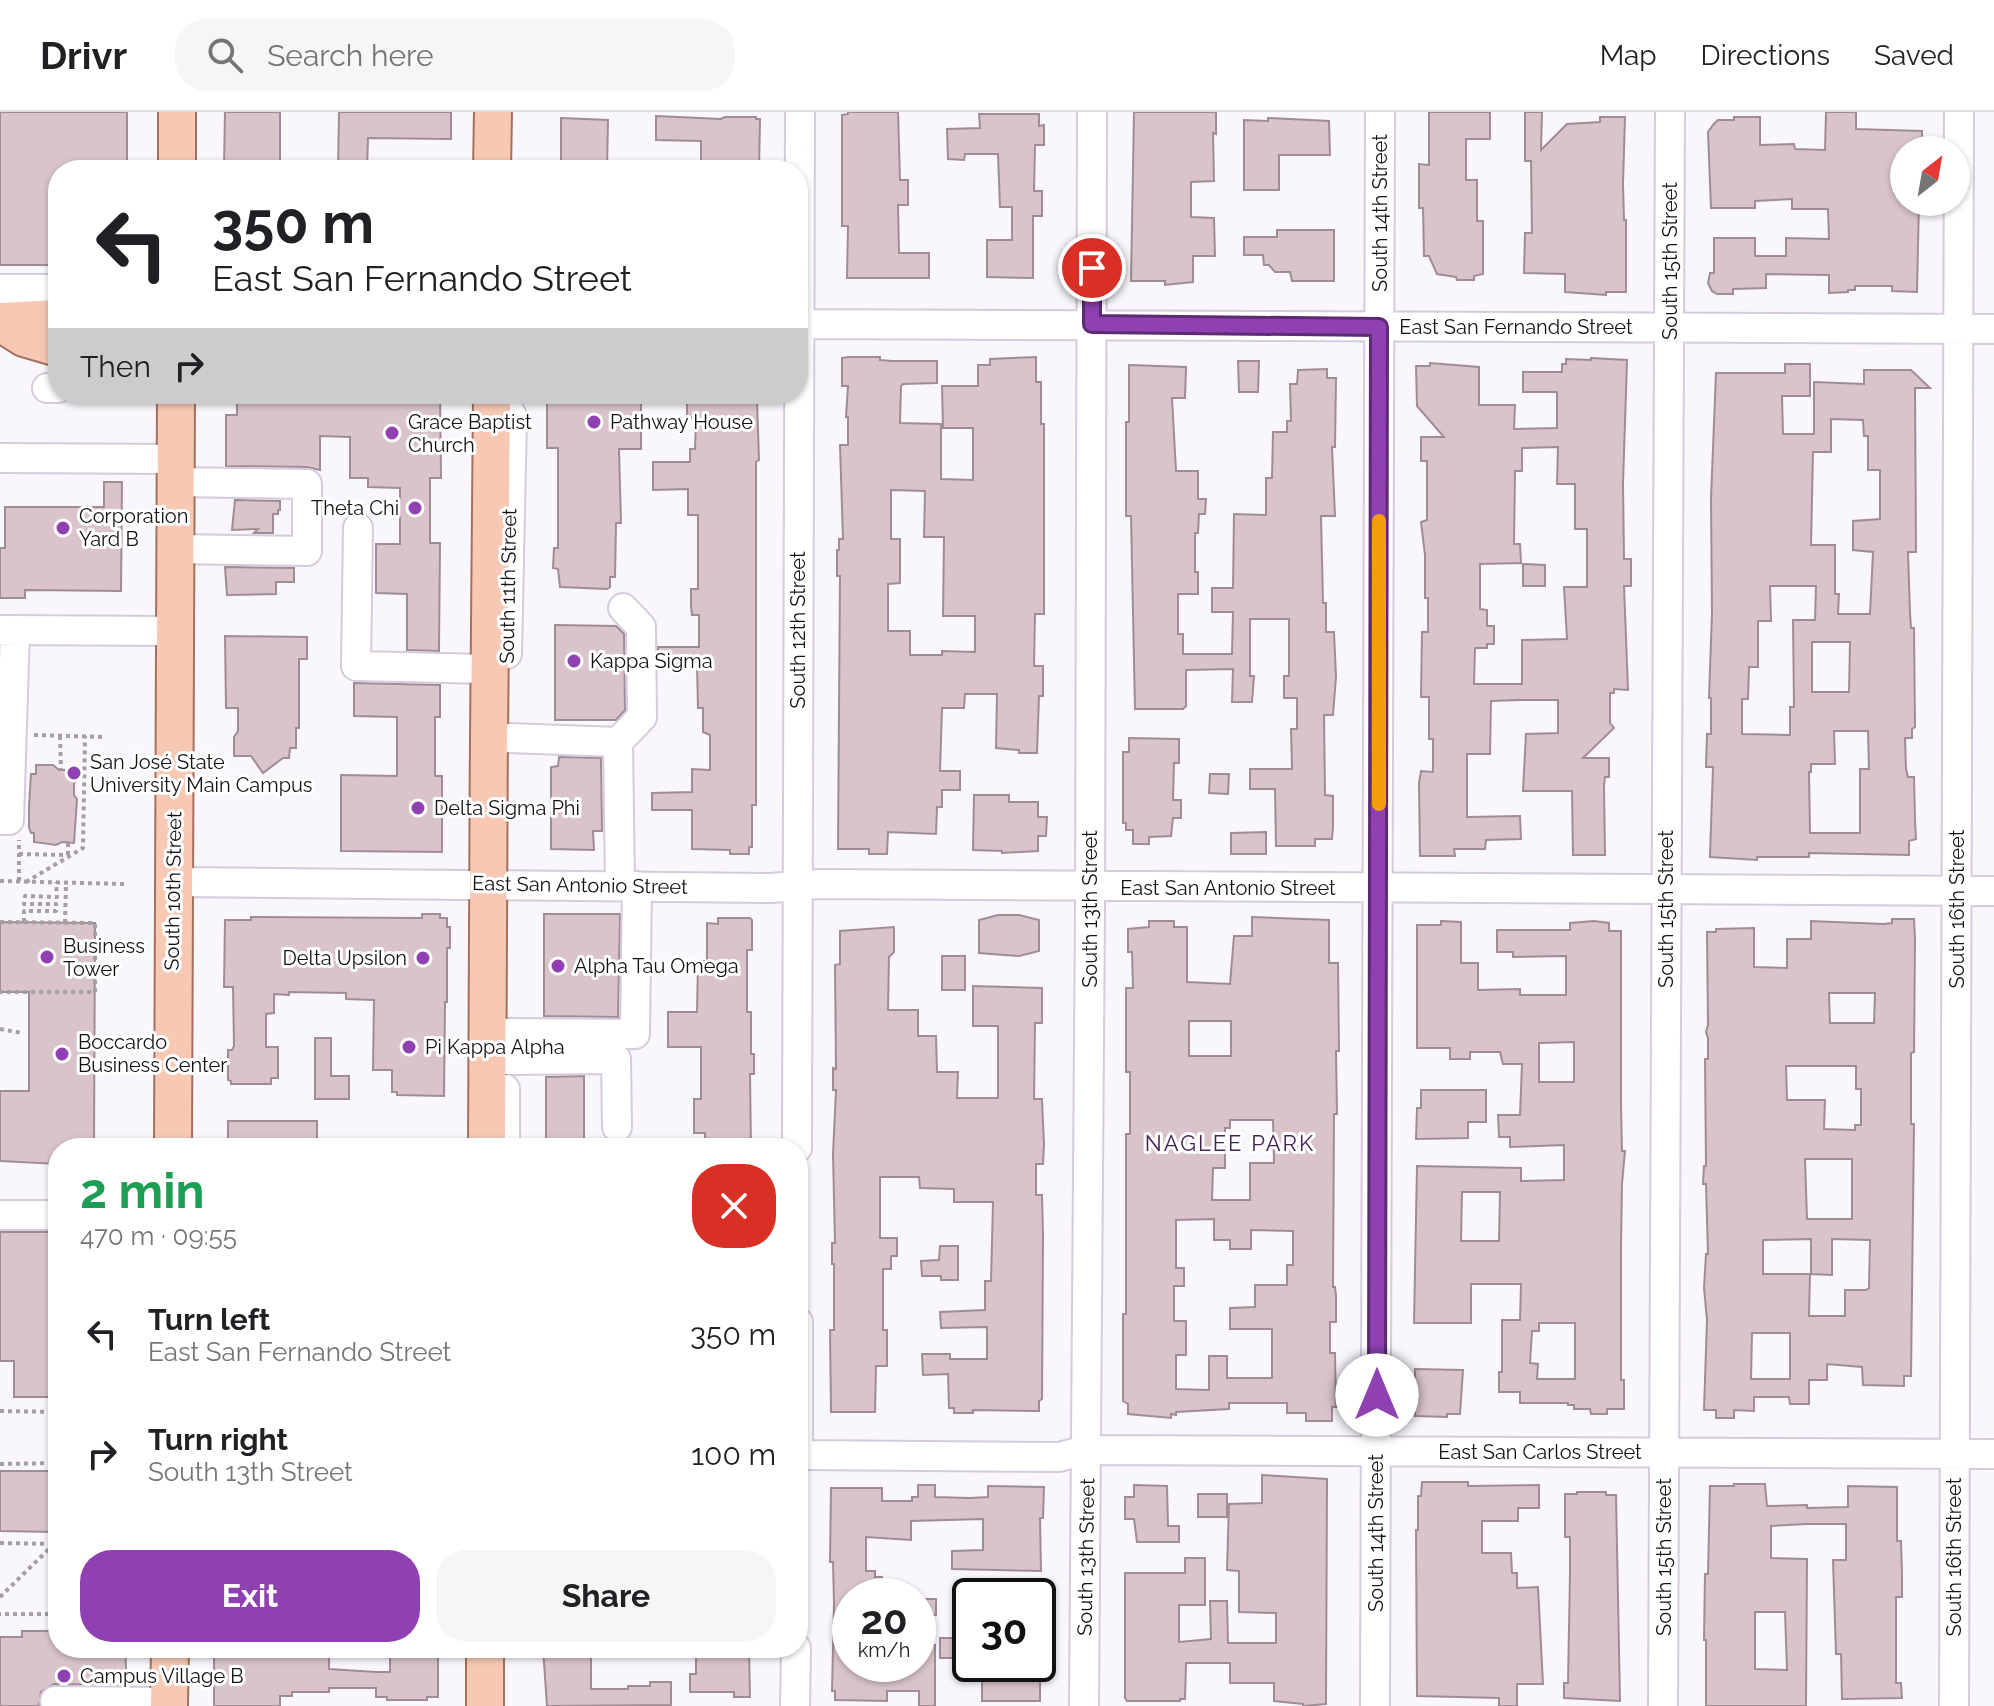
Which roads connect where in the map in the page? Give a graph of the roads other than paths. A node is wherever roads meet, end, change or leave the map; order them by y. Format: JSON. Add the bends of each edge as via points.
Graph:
{"nodes":[{"id":1,"x":177,"y":112,"type":"edge"},
{"id":2,"x":493,"y":112,"type":"edge"},
{"id":3,"x":509,"y":112,"type":"edge"},
{"id":4,"x":800,"y":112,"type":"edge"},
{"id":5,"x":1092,"y":112,"type":"edge"},
{"id":6,"x":1380,"y":112,"type":"edge"},
{"id":7,"x":1670,"y":112,"type":"edge"},
{"id":8,"x":1959,"y":112,"type":"edge"},
{"id":9,"x":177,"y":160,"type":"edge"},
{"id":10,"x":492,"y":160,"type":"edge"},
{"id":11,"x":509,"y":160,"type":"edge"},
{"id":12,"x":800,"y":160,"type":"edge"},
{"id":13,"x":0,"y":289,"type":"edge"},
{"id":14,"x":48,"y":289,"type":"edge"},
{"id":15,"x":48,"y":319,"type":"edge"},
{"id":16,"x":0,"y":322,"type":"edge"},
{"id":17,"x":808,"y":324,"type":"edge"},
{"id":18,"x":1092,"y":324,"type":"junction"},
{"id":19,"x":1379,"y":327,"type":"junction"},
{"id":20,"x":1670,"y":327,"type":"junction"},
{"id":21,"x":1960,"y":329,"type":"junction"},
{"id":22,"x":1994,"y":329,"type":"edge"},
{"id":23,"x":48,"y":345,"type":"edge"},
{"id":24,"x":175,"y":404,"type":"edge"},
{"id":25,"x":492,"y":404,"type":"edge"},
{"id":26,"x":505,"y":404,"type":"edge"},
{"id":27,"x":799,"y":404,"type":"edge"},
{"id":28,"x":0,"y":458,"type":"edge"},
{"id":29,"x":176,"y":470,"type":"junction"},
{"id":30,"x":358,"y":528,"type":"dead end"},
{"id":31,"x":175,"y":549,"type":"junction"},
{"id":32,"x":623,"y":608,"type":"dead end"},
{"id":33,"x":7,"y":630,"type":"edge"},
{"id":34,"x":174,"y":631,"type":"junction"},
{"id":35,"x":488,"y":669,"type":"junction"},
{"id":36,"x":505,"y":738,"type":"junction"},
{"id":37,"x":618,"y":742,"type":"junction"},
{"id":38,"x":490,"y":777,"type":"junction"},
{"id":39,"x":0,"y":820,"type":"edge"},
{"id":40,"x":174,"y":882,"type":"junction"},
{"id":41,"x":490,"y":884,"type":"junction"},
{"id":42,"x":629,"y":886,"type":"junction"},
{"id":43,"x":796,"y":886,"type":"junction"},
{"id":44,"x":1090,"y":887,"type":"junction"},
{"id":45,"x":1379,"y":889,"type":"junction"},
{"id":46,"x":1666,"y":890,"type":"junction"},
{"id":47,"x":1957,"y":891,"type":"junction"},
{"id":48,"x":1994,"y":891,"type":"edge"},
{"id":49,"x":488,"y":960,"type":"junction"},
{"id":50,"x":505,"y":1046,"type":"junction"},
{"id":51,"x":617,"y":1127,"type":"dead end"},
{"id":52,"x":173,"y":1138,"type":"edge"},
{"id":53,"x":487,"y":1138,"type":"edge"},
{"id":54,"x":505,"y":1138,"type":"edge"},
{"id":55,"x":797,"y":1138,"type":"edge"},
{"id":56,"x":0,"y":1215,"type":"edge"},
{"id":57,"x":48,"y":1215,"type":"edge"},
{"id":58,"x":808,"y":1438,"type":"edge"},
{"id":59,"x":1086,"y":1450,"type":"junction"},
{"id":60,"x":1665,"y":1452,"type":"junction"},
{"id":61,"x":1377,"y":1453,"type":"junction"},
{"id":62,"x":1955,"y":1453,"type":"junction"},
{"id":63,"x":1994,"y":1454,"type":"edge"},
{"id":64,"x":808,"y":1455,"type":"edge"},
{"id":65,"x":170,"y":1658,"type":"edge"},
{"id":66,"x":485,"y":1658,"type":"edge"},
{"id":67,"x":501,"y":1658,"type":"edge"},
{"id":68,"x":796,"y":1658,"type":"edge"},
{"id":69,"x":55,"y":1701,"type":"dead end"},
{"id":70,"x":170,"y":1704,"type":"edge"},
{"id":71,"x":485,"y":1706,"type":"edge"},
{"id":72,"x":501,"y":1706,"type":"edge"},
{"id":73,"x":795,"y":1706,"type":"edge"},
{"id":74,"x":1084,"y":1706,"type":"edge"},
{"id":75,"x":1375,"y":1706,"type":"edge"},
{"id":76,"x":1663,"y":1706,"type":"edge"},
{"id":77,"x":1954,"y":1706,"type":"edge"}],
"edges":[{"from":1,"to":9,"type":"main road"},
{"from":2,"to":10,"type":"main road"},
{"from":3,"to":11,"type":"street"},
{"from":4,"to":12,"type":"street","name":"South 12th Street"},
{"from":5,"to":18,"type":"street","name":"South 13th Street"},
{"from":6,"to":19,"type":"street","name":"South 14th Street"},
{"from":7,"to":20,"type":"street","name":"South 15th Street"},
{"from":8,"to":21,"type":"street","name":"South 16th Street"},
{"from":13,"to":14,"type":"street"},
{"from":15,"to":16,"type":"main road"},
{"from":16,"to":23,"type":"main road","via":[[24,338]]},
{"from":17,"to":18,"type":"street","name":"East San Fernando Street"},
{"from":18,"to":19,"type":"street","name":"East San Fernando Street"},
{"from":18,"to":44,"type":"street","name":"South 13th Street"},
{"from":19,"to":20,"type":"street","name":"East San Fernando Street"},
{"from":19,"to":45,"type":"street","name":"South 14th Street"},
{"from":20,"to":21,"type":"street","name":"East San Fernando Street"},
{"from":20,"to":46,"type":"street","name":"South 15th Street"},
{"from":21,"to":22,"type":"street","name":"East San Fernando Street"},
{"from":21,"to":47,"type":"street","name":"South 16th Street"},
{"from":24,"to":29,"type":"main road","name":"South 10th Street"},
{"from":25,"to":35,"type":"main road","name":"South 11th Street"},
{"from":26,"to":36,"type":"street","name":"South 11th Street","via":[[512,416]]},
{"from":27,"to":43,"type":"street","name":"South 12th Street"},
{"from":28,"to":29,"type":"street","via":[[52,472]]},
{"from":29,"to":31,"type":"main road","name":"South 10th Street"},
{"from":29,"to":31,"type":"street","via":[[307,484],[307,551]]},
{"from":30,"to":35,"type":"street","via":[[356,666]]},
{"from":31,"to":34,"type":"main road","name":"South 10th Street"},
{"from":32,"to":37,"type":"street","via":[[641,627],[642,717]]},
{"from":33,"to":34,"type":"street"},
{"from":33,"to":39,"type":"street","via":[[9,820]]},
{"from":34,"to":40,"type":"main road","name":"South 10th Street"},
{"from":35,"to":38,"type":"main road","name":"South 11th Street"},
{"from":36,"to":37,"type":"street"},
{"from":36,"to":38,"type":"street","name":"South 11th Street","via":[[504,756]]},
{"from":37,"to":42,"type":"street"},
{"from":38,"to":41,"type":"main road","name":"South 11th Street"},
{"from":40,"to":41,"type":"street","name":"East San Antonio Street"},
{"from":40,"to":52,"type":"main road","name":"South 10th Street"},
{"from":41,"to":42,"type":"street","name":"East San Antonio Street"},
{"from":41,"to":49,"type":"main road","name":"South 11th Street"},
{"from":42,"to":43,"type":"street","name":"East San Antonio Street"},
{"from":42,"to":50,"type":"street","via":[[635,1034]]},
{"from":43,"to":44,"type":"street","name":"East San Antonio Street"},
{"from":43,"to":55,"type":"street","name":"South 12th Street"},
{"from":44,"to":45,"type":"street","name":"East San Antonio Street"},
{"from":44,"to":59,"type":"street","name":"South 13th Street"},
{"from":45,"to":46,"type":"street","name":"East San Antonio Street"},
{"from":45,"to":61,"type":"street","name":"South 14th Street"},
{"from":46,"to":47,"type":"street","name":"East San Antonio Street"},
{"from":46,"to":60,"type":"street","name":"South 15th Street"},
{"from":47,"to":48,"type":"street","name":"East San Antonio Street"},
{"from":47,"to":62,"type":"street","name":"South 16th Street"},
{"from":49,"to":50,"type":"street","via":[[506,975]]},
{"from":49,"to":53,"type":"main road","name":"South 11th Street"},
{"from":50,"to":51,"type":"street","via":[[616,1059]]},
{"from":50,"to":54,"type":"street"},
{"from":56,"to":57,"type":"street"},
{"from":58,"to":59,"type":"street","name":"East San Carlos Street","via":[[1059,1441]]},
{"from":59,"to":61,"type":"street","name":"East San Carlos Street"},
{"from":59,"to":64,"type":"street","name":"East San Carlos Street","via":[[1059,1457]]},
{"from":59,"to":74,"type":"street","name":"South 13th Street"},
{"from":60,"to":61,"type":"street","name":"East San Carlos Street"},
{"from":60,"to":62,"type":"street","name":"East San Carlos Street"},
{"from":60,"to":76,"type":"street","name":"South 15th Street"},
{"from":61,"to":75,"type":"street","name":"South 14th Street"},
{"from":62,"to":63,"type":"street","name":"East San Carlos Street"},
{"from":62,"to":77,"type":"street","name":"South 16th Street"},
{"from":65,"to":70,"type":"main road"},
{"from":66,"to":71,"type":"main road"},
{"from":67,"to":72,"type":"street"},
{"from":68,"to":73,"type":"street"},
{"from":69,"to":70,"type":"street"}]}
